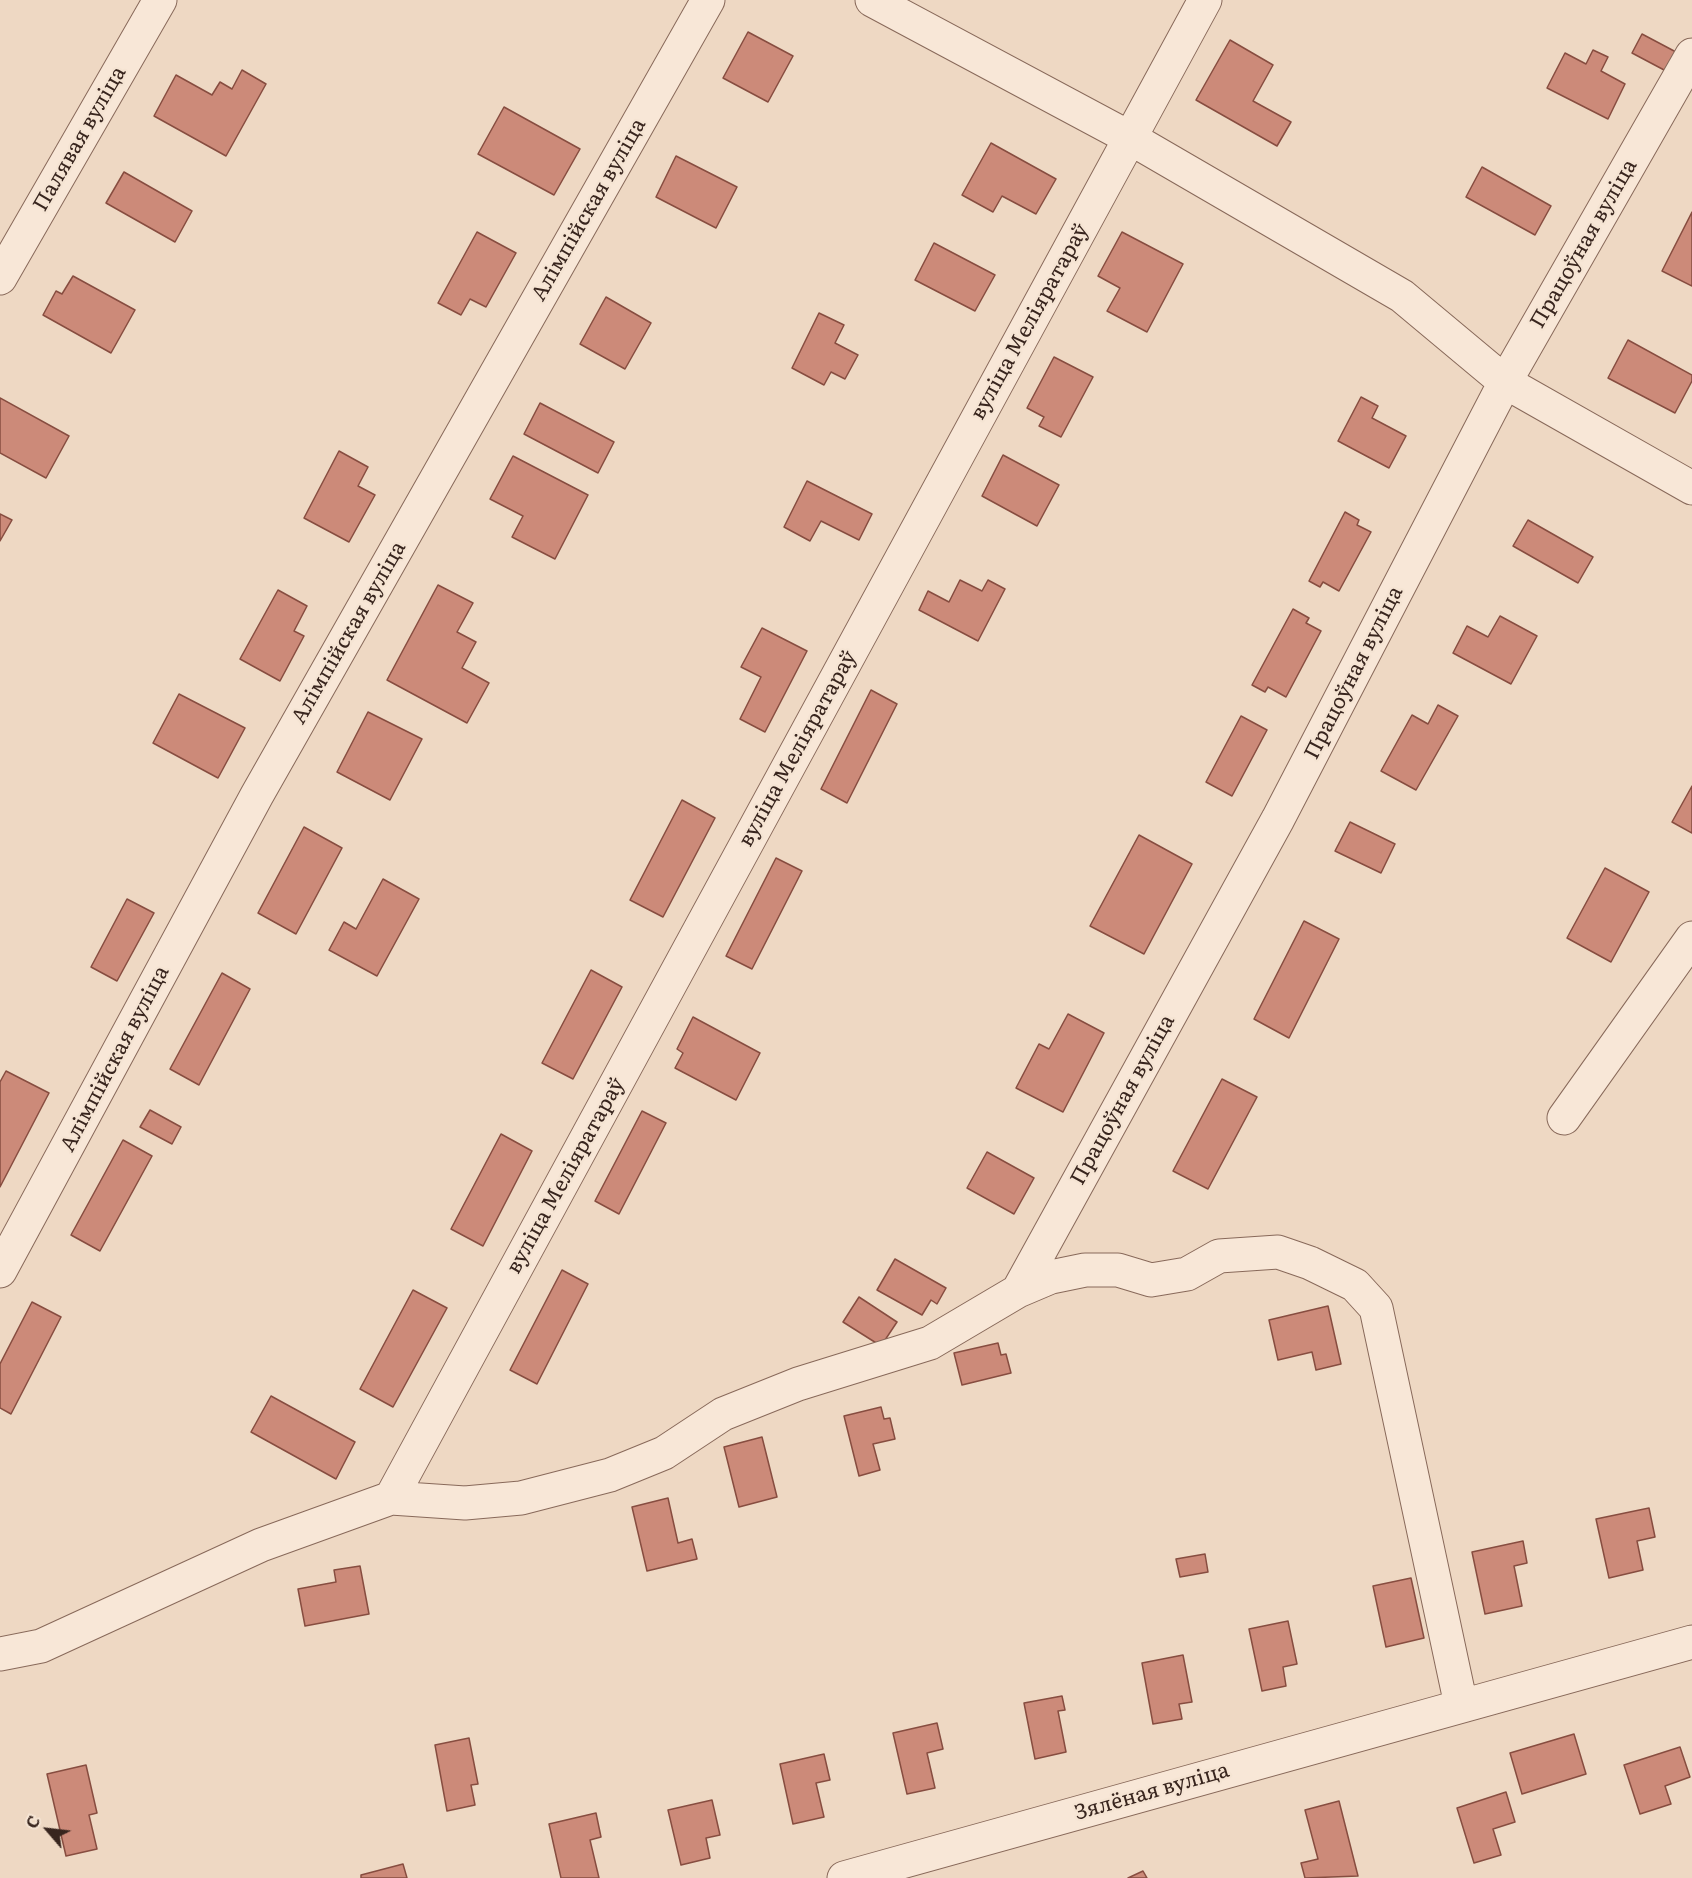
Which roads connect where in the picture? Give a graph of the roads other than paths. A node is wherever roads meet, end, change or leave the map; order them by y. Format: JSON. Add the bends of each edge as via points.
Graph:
{"nodes":[{"id":1,"x":160,"y":0,"type":"edge"},
{"id":2,"x":708,"y":0,"type":"edge"},
{"id":3,"x":872,"y":0,"type":"edge"},
{"id":4,"x":1205,"y":0,"type":"edge"},
{"id":5,"x":1692,"y":55,"type":"edge"},
{"id":6,"x":1130,"y":138,"type":"junction"},
{"id":7,"x":0,"y":278,"type":"edge"},
{"id":8,"x":1505,"y":382,"type":"junction"},
{"id":9,"x":1692,"y":488,"type":"edge"},
{"id":10,"x":1692,"y":938,"type":"edge"},
{"id":11,"x":1564,"y":1118,"type":"dead end"},
{"id":12,"x":0,"y":1271,"type":"edge"},
{"id":13,"x":1018,"y":1291,"type":"junction"},
{"id":14,"x":391,"y":1498,"type":"junction"},
{"id":15,"x":1692,"y":1642,"type":"edge"},
{"id":16,"x":0,"y":1654,"type":"edge"},
{"id":17,"x":1461,"y":1705,"type":"junction"},
{"id":18,"x":844,"y":1878,"type":"edge"}],
"edges":[{"from":1,"to":7,"type":"street","name":"Палявая вуліца"},
{"from":2,"to":12,"type":"street","name":"Алімпійская вуліца","via":[[257,795]]},
{"from":3,"to":6,"type":"street"},
{"from":4,"to":6,"type":"street","name":"вуліца Меліяратараў"},
{"from":5,"to":8,"type":"street","name":"Працоўная вуліца"},
{"from":6,"to":8,"type":"street","via":[[1402,296]]},
{"from":6,"to":14,"type":"street","name":"вуліца Меліяратараў"},
{"from":8,"to":9,"type":"street"},
{"from":8,"to":13,"type":"street","name":"Працоўная вуліца","via":[[1278,819]]},
{"from":10,"to":11,"type":"street"},
{"from":13,"to":14,"type":"street","via":[[930,1343],[798,1384],[723,1414],[664,1453],[610,1475],[521,1498],[465,1503]]},
{"from":13,"to":17,"type":"street","via":[[1051,1277],[1085,1270],[1118,1270],[1150,1280],[1187,1274],[1219,1256],[1278,1252],[1355,1285],[1376,1308]]},
{"from":14,"to":16,"type":"street","via":[[261,1545],[40,1646]]},
{"from":15,"to":17,"type":"street","name":"Зялёная вуліца"},
{"from":17,"to":18,"type":"street","name":"Зялёная вуліца"}]}
